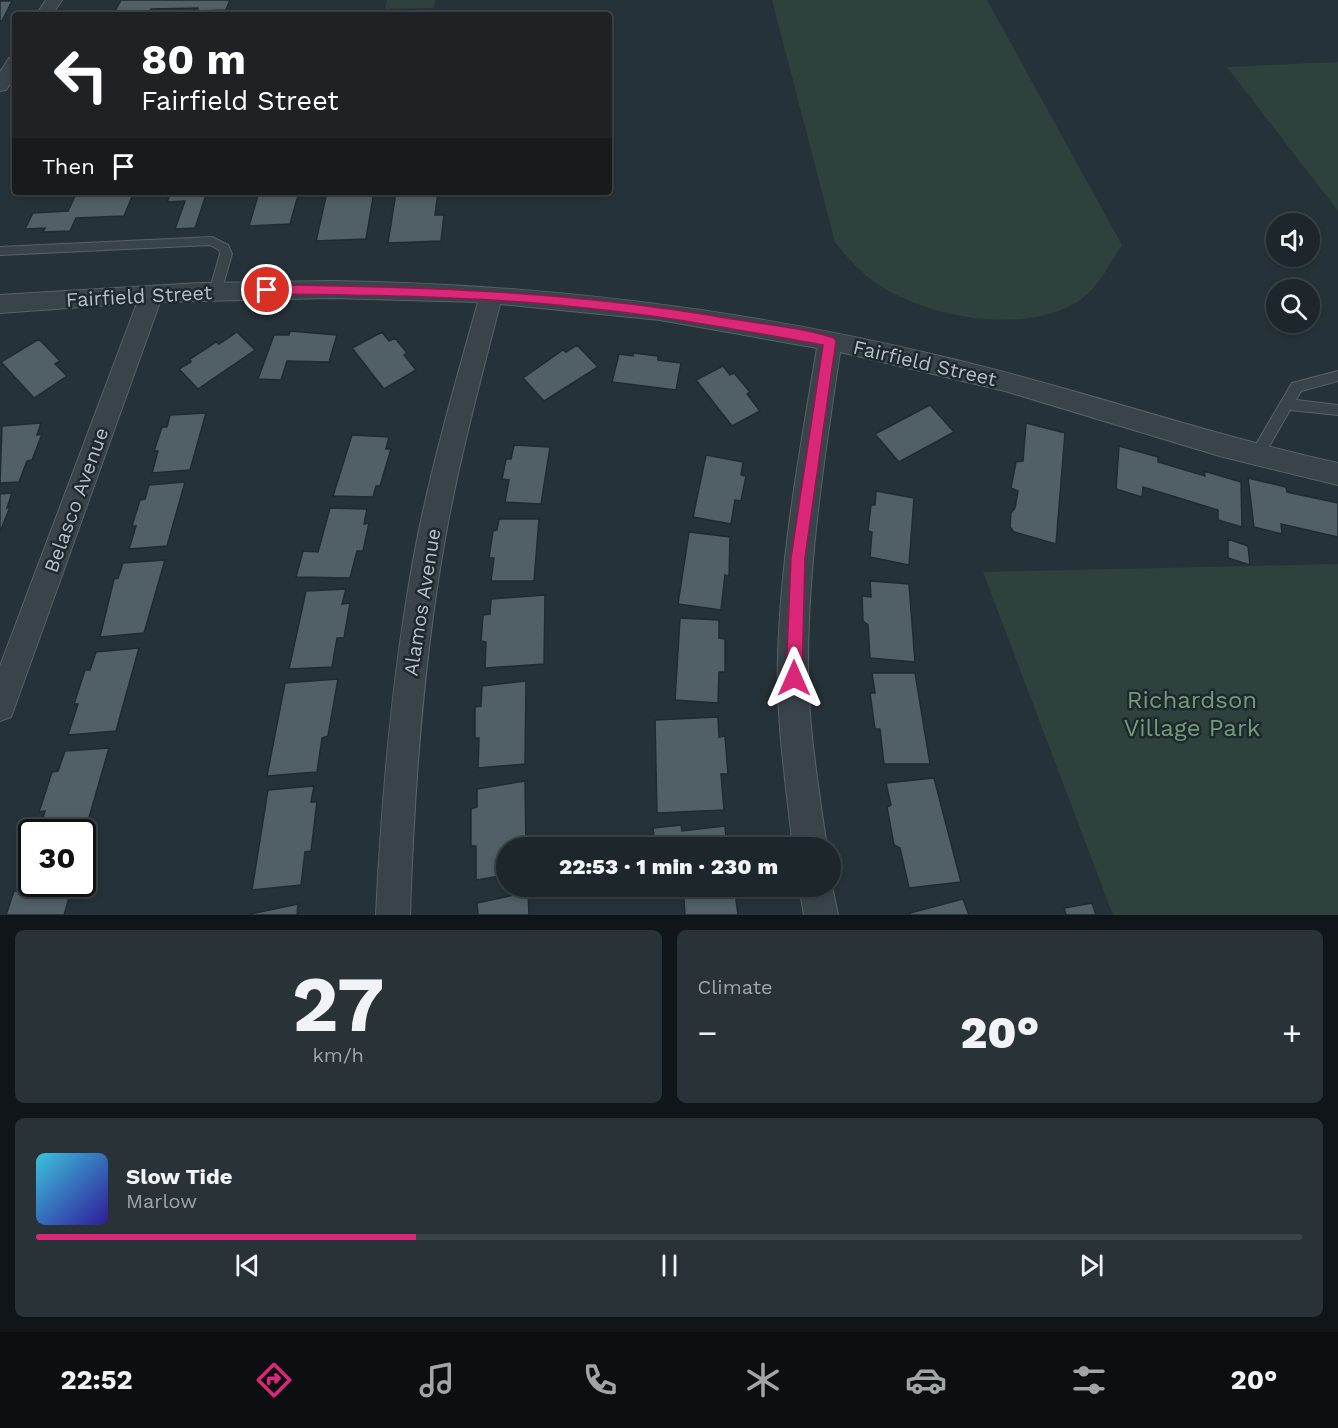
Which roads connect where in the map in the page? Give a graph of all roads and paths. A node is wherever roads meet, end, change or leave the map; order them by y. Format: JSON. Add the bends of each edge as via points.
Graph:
{"nodes":[{"id":1,"x":12,"y":67,"type":"edge"},
{"id":2,"x":0,"y":86,"type":"edge"},
{"id":3,"x":0,"y":251,"type":"edge"},
{"id":4,"x":215,"y":292,"type":"junction"},
{"id":5,"x":152,"y":294,"type":"junction"},
{"id":6,"x":491,"y":295,"type":"junction"},
{"id":7,"x":0,"y":304,"type":"edge"},
{"id":8,"x":830,"y":341,"type":"junction"},
{"id":9,"x":1338,"y":376,"type":"edge"},
{"id":10,"x":1287,"y":404,"type":"junction"},
{"id":11,"x":1338,"y":410,"type":"edge"},
{"id":12,"x":1257,"y":455,"type":"junction"},
{"id":13,"x":1338,"y":474,"type":"edge"},
{"id":14,"x":0,"y":706,"type":"edge"},
{"id":15,"x":809,"y":837,"type":"edge"},
{"id":16,"x":818,"y":897,"type":"edge"},
{"id":17,"x":393,"y":915,"type":"edge"},
{"id":18,"x":821,"y":915,"type":"edge"}],
"edges":[{"from":1,"to":2,"type":"street"},
{"from":3,"to":4,"type":"lane","via":[[212,241],[226,254]]},
{"from":4,"to":5,"type":"street","name":"Fairfield Street"},
{"from":4,"to":6,"type":"street","name":"Fairfield Street","via":[[405,290]]},
{"from":5,"to":7,"type":"street","name":"Fairfield Street"},
{"from":5,"to":14,"type":"street","name":"Belasco Avenue"},
{"from":6,"to":8,"type":"street","name":"Fairfield Street","via":[[679,314]]},
{"from":6,"to":17,"type":"street","name":"Alamos Avenue","via":[[444,476],[425,574],[396,820]]},
{"from":8,"to":12,"type":"street","name":"Fairfield Street","via":[[1033,389]]},
{"from":8,"to":15,"type":"street","via":[[798,558],[793,659],[796,735]]},
{"from":9,"to":10,"type":"lane","via":[[1298,387]]},
{"from":10,"to":11,"type":"lane"},
{"from":10,"to":12,"type":"lane"},
{"from":12,"to":13,"type":"street","name":"Fairfield Street"},
{"from":16,"to":18,"type":"street"}]}
